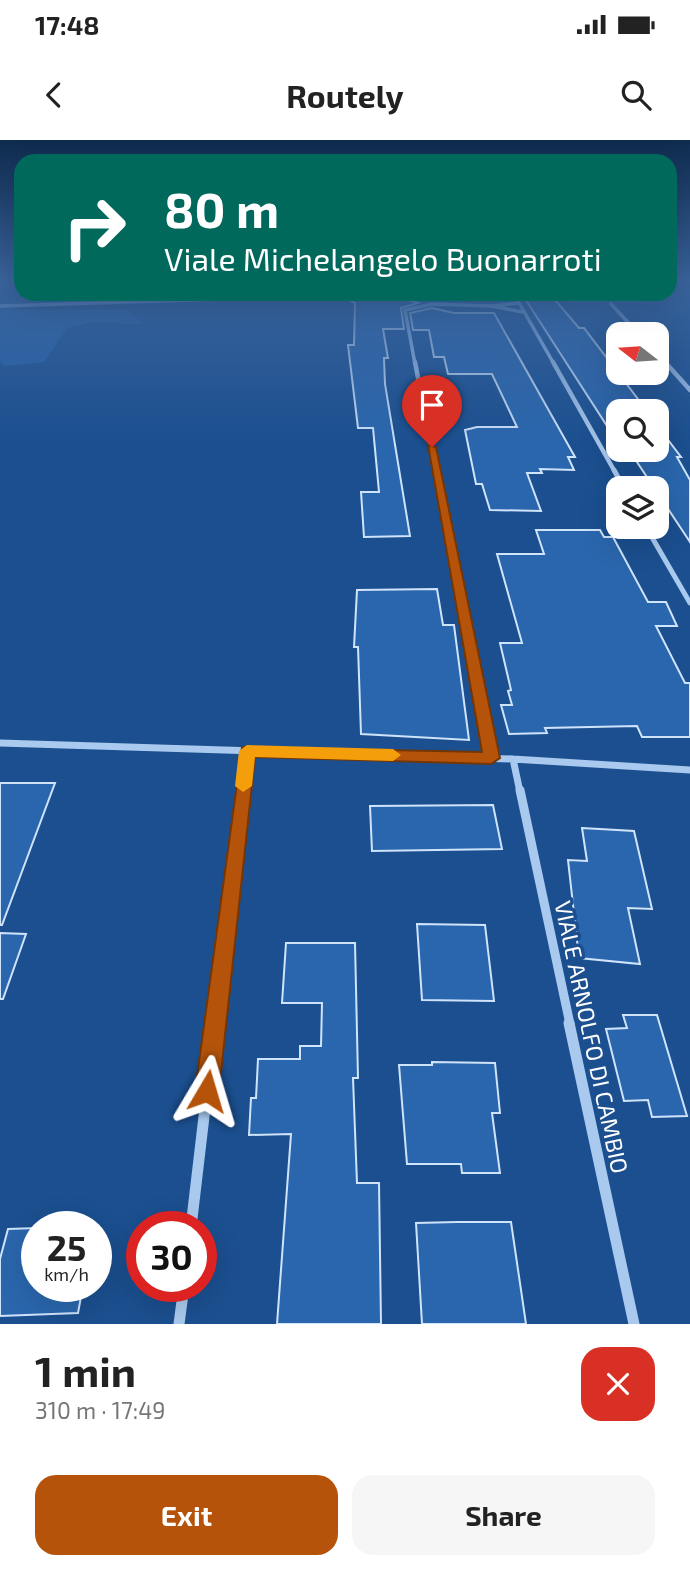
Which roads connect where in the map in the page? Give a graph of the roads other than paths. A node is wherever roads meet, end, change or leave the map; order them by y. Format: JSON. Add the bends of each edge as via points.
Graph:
{"nodes":[{"id":1,"x":410,"y":335,"type":"edge"},
{"id":2,"x":536,"y":335,"type":"edge"},
{"id":3,"x":669,"y":367,"type":"edge"},
{"id":4,"x":690,"y":390,"type":"edge"},
{"id":5,"x":617,"y":476,"type":"edge"},
{"id":6,"x":653,"y":539,"type":"edge"},
{"id":7,"x":690,"y":603,"type":"edge"},
{"id":8,"x":1,"y":745,"type":"edge"},
{"id":9,"x":247,"y":751,"type":"junction"},
{"id":10,"x":491,"y":758,"type":"junction"},
{"id":11,"x":513,"y":759,"type":"junction"},
{"id":12,"x":690,"y":770,"type":"edge"},
{"id":13,"x":193,"y":1211,"type":"edge"},
{"id":14,"x":182,"y":1302,"type":"edge"},
{"id":15,"x":179,"y":1324,"type":"edge"},
{"id":16,"x":634,"y":1324,"type":"edge"}],
"edges":[{"from":1,"to":10,"type":"street"},
{"from":2,"to":5,"type":"street"},
{"from":3,"to":4,"type":"street"},
{"from":6,"to":7,"type":"street"},
{"from":8,"to":9,"type":"street"},
{"from":9,"to":10,"type":"street"},
{"from":9,"to":13,"type":"street"},
{"from":10,"to":11,"type":"street"},
{"from":11,"to":12,"type":"street"},
{"from":11,"to":16,"type":"street","name":"VIALE ARNOLFO DI CAMBIO"},
{"from":14,"to":15,"type":"street"}]}
